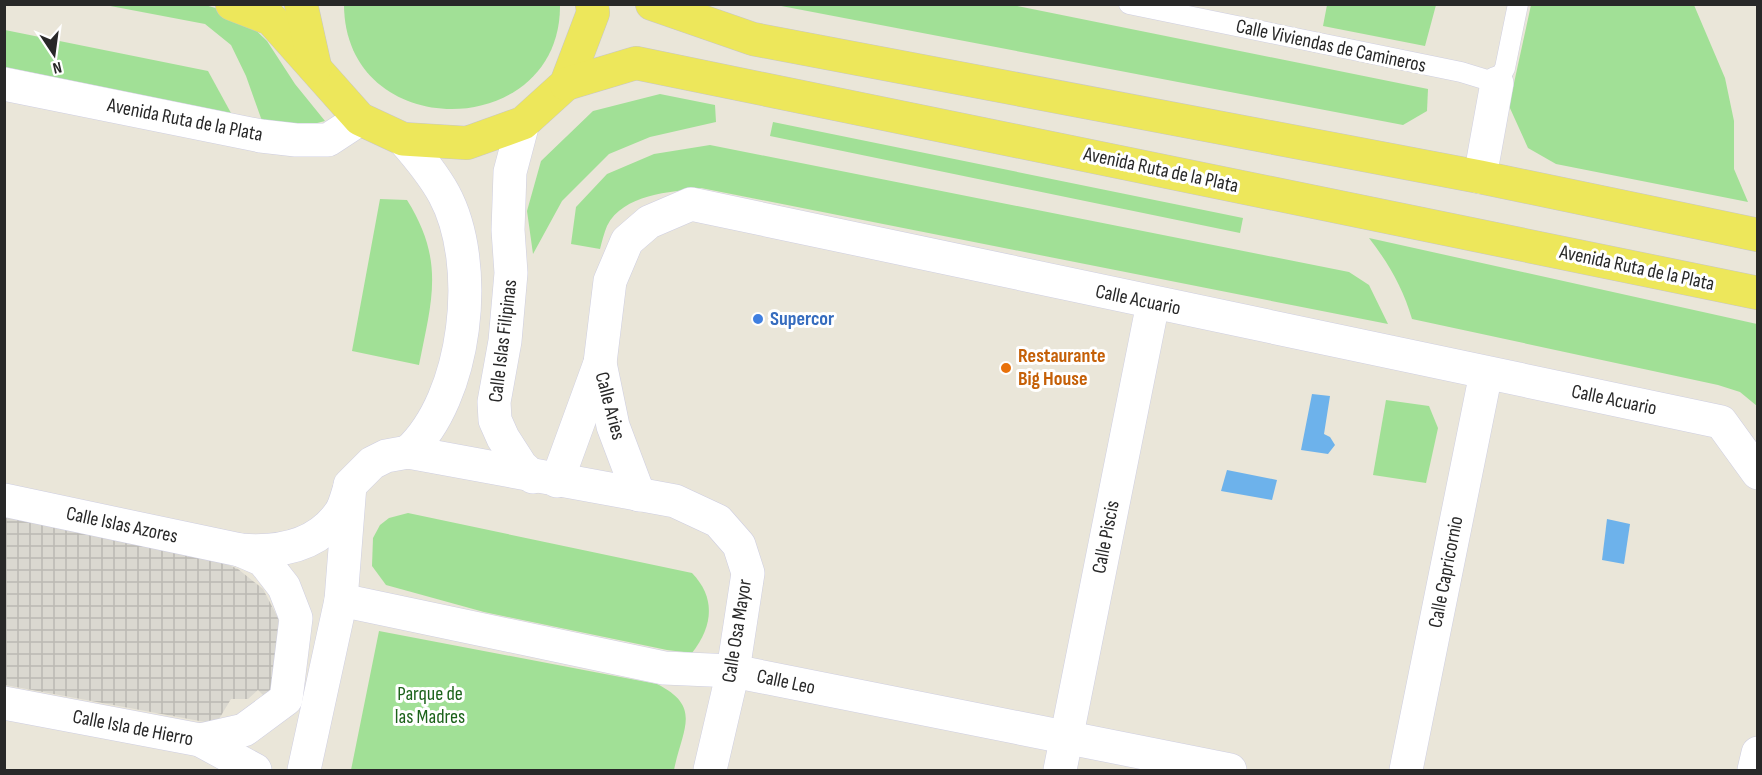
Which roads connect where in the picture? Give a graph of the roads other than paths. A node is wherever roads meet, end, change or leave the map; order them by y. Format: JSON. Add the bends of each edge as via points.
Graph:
{"nodes":[{"id":1,"x":232,"y":4,"type":"edge"},
{"id":2,"x":301,"y":4,"type":"edge"},
{"id":3,"x":592,"y":4,"type":"edge"},
{"id":4,"x":652,"y":4,"type":"edge"},
{"id":5,"x":1129,"y":4,"type":"edge"},
{"id":6,"x":1518,"y":4,"type":"edge"},
{"id":7,"x":317,"y":72,"type":"junction"},
{"id":8,"x":1497,"y":83,"type":"junction"},
{"id":9,"x":4,"y":84,"type":"edge"},
{"id":10,"x":566,"y":84,"type":"junction"},
{"id":11,"x":360,"y":119,"type":"junction"},
{"id":12,"x":523,"y":123,"type":"junction"},
{"id":13,"x":403,"y":139,"type":"junction"},
{"id":14,"x":1479,"y":177,"type":"junction"},
{"id":15,"x":1758,"y":235,"type":"edge"},
{"id":16,"x":1758,"y":293,"type":"edge"},
{"id":17,"x":1153,"y":303,"type":"junction"},
{"id":18,"x":600,"y":363,"type":"junction"},
{"id":19,"x":1486,"y":374,"type":"junction"},
{"id":20,"x":408,"y":453,"type":"junction"},
{"id":21,"x":1758,"y":473,"type":"edge"},
{"id":22,"x":545,"y":479,"type":"junction"},
{"id":23,"x":350,"y":485,"type":"junction"},
{"id":24,"x":639,"y":495,"type":"junction"},
{"id":25,"x":4,"y":500,"type":"edge"},
{"id":26,"x":240,"y":550,"type":"junction"},
{"id":27,"x":341,"y":600,"type":"junction"},
{"id":28,"x":733,"y":671,"type":"junction"},
{"id":29,"x":4,"y":703,"type":"edge"},
{"id":30,"x":1067,"y":738,"type":"junction"},
{"id":31,"x":200,"y":740,"type":"junction"},
{"id":32,"x":1758,"y":753,"type":"edge"},
{"id":33,"x":255,"y":771,"type":"edge"},
{"id":34,"x":303,"y":771,"type":"edge"},
{"id":35,"x":710,"y":771,"type":"edge"},
{"id":36,"x":1060,"y":771,"type":"edge"},
{"id":37,"x":1230,"y":771,"type":"edge"},
{"id":38,"x":1406,"y":771,"type":"edge"},
{"id":39,"x":1754,"y":771,"type":"edge"}],
"edges":[{"from":1,"to":7,"type":"main road","via":[[271,19]]},
{"from":2,"to":7,"type":"main road"},
{"from":3,"to":10,"type":"main road","via":[[593,13]]},
{"from":4,"to":14,"type":"main road","via":[[753,39]]},
{"from":5,"to":8,"type":"lane","name":"Calle Viviendas de Camineros","via":[[1461,72]]},
{"from":6,"to":8,"type":"lane","via":[[1505,69]]},
{"from":7,"to":11,"type":"main road"},
{"from":8,"to":14,"type":"street"},
{"from":9,"to":11,"type":"street","name":"Avenida Ruta de la Plata","via":[[296,140],[328,140]]},
{"from":10,"to":12,"type":"main road"},
{"from":10,"to":16,"type":"main road","name":"Avenida Ruta de la Plata","via":[[636,63]]},
{"from":11,"to":13,"type":"main road"},
{"from":12,"to":13,"type":"main road","via":[[467,143]]},
{"from":12,"to":22,"type":"street","name":"Calle Islas Filipinas","via":[[510,172],[508,230],[512,273],[494,402],[495,420],[521,466]]},
{"from":13,"to":20,"type":"street","via":[[445,195],[459,234],[465,274],[462,323],[450,384],[440,412],[423,439]]},
{"from":14,"to":15,"type":"main road"},
{"from":17,"to":18,"type":"street","name":"Calle Acuario","via":[[691,204],[649,222],[627,241],[610,281]]},
{"from":17,"to":19,"type":"street","name":"Calle Acuario"},
{"from":17,"to":30,"type":"street","name":"Calle Piscis"},
{"from":18,"to":22,"type":"street","name":"Calle Aries"},
{"from":18,"to":24,"type":"street","name":"Calle Aries","via":[[613,426]]},
{"from":19,"to":21,"type":"street","name":"Calle Acuario","via":[[1721,422]]},
{"from":19,"to":38,"type":"street","name":"Calle Capricornio"},
{"from":20,"to":22,"type":"street","name":"Calle Osa Mayor"},
{"from":20,"to":23,"type":"street","via":[[372,463]]},
{"from":22,"to":24,"type":"street","name":"Calle Osa Mayor"},
{"from":23,"to":26,"type":"street","name":"Calle Islas Azores","via":[[342,512],[326,530],[306,543],[262,552]]},
{"from":23,"to":27,"type":"street"},
{"from":24,"to":28,"type":"street","name":"Calle Osa Mayor","via":[[675,501],[718,521],[739,545],[748,573]]},
{"from":25,"to":26,"type":"street","name":"Calle Islas Azores"},
{"from":26,"to":31,"type":"street","name":"Calle Islas Azores","via":[[263,560],[285,587],[296,618],[286,699],[244,730]]},
{"from":27,"to":28,"type":"street","name":"Calle Leo","via":[[664,668]]},
{"from":27,"to":34,"type":"street"},
{"from":28,"to":30,"type":"street","name":"Calle Leo"},
{"from":28,"to":35,"type":"street","name":"Calle Osa Mayor"},
{"from":29,"to":31,"type":"street","name":"Calle Isla de Hierro"},
{"from":30,"to":36,"type":"street","name":"Calle Piscis"},
{"from":30,"to":37,"type":"street","name":"Calle Leo"},
{"from":31,"to":33,"type":"street","name":"Calle Isla de Hierro"},
{"from":32,"to":39,"type":"street"}]}
